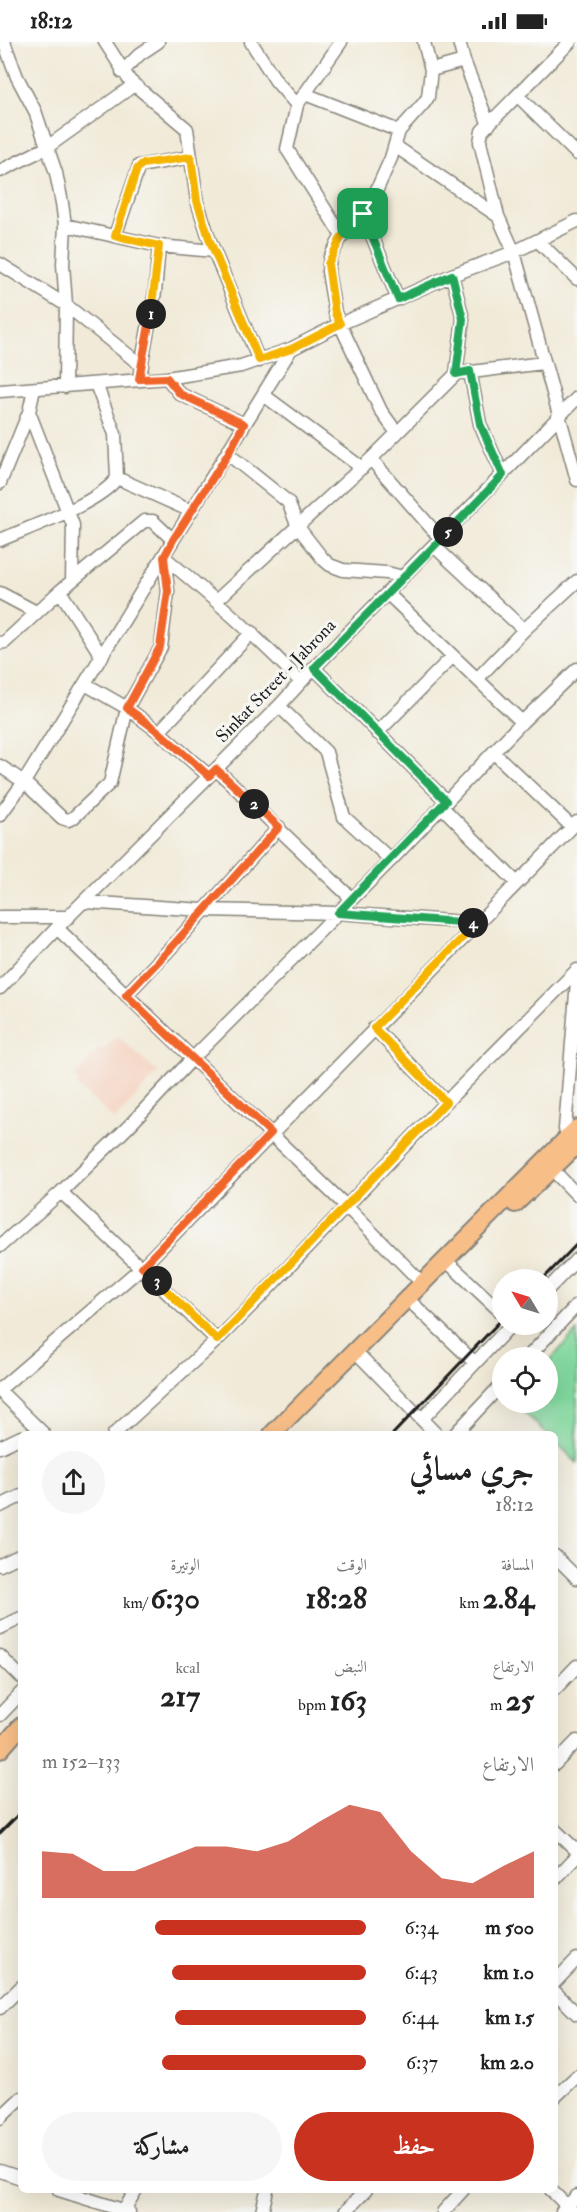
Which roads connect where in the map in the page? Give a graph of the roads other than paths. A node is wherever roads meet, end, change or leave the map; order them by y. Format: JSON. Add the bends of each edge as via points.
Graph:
{"nodes":[{"id":1,"x":4,"y":42,"type":"edge"},
{"id":2,"x":105,"y":42,"type":"edge"},
{"id":3,"x":158,"y":42,"type":"edge"},
{"id":4,"x":251,"y":42,"type":"edge"},
{"id":5,"x":341,"y":42,"type":"edge"},
{"id":6,"x":424,"y":42,"type":"edge"},
{"id":7,"x":459,"y":42,"type":"edge"},
{"id":8,"x":570,"y":42,"type":"edge"},
{"id":9,"x":464,"y":62,"type":"junction"},
{"id":10,"x":431,"y":70,"type":"junction"},
{"id":11,"x":122,"y":72,"type":"junction"},
{"id":12,"x":134,"y":85,"type":"junction"},
{"id":13,"x":305,"y":94,"type":"junction"},
{"id":14,"x":518,"y":96,"type":"junction"},
{"id":15,"x":297,"y":105,"type":"junction"},
{"id":16,"x":489,"y":125,"type":"junction"},
{"id":17,"x":399,"y":131,"type":"junction"},
{"id":18,"x":395,"y":146,"type":"junction"},
{"id":19,"x":46,"y":148,"type":"junction"},
{"id":20,"x":577,"y":154,"type":"edge"},
{"id":21,"x":191,"y":157,"type":"junction"},
{"id":22,"x":0,"y":171,"type":"edge"},
{"id":23,"x":363,"y":214,"type":"junction"},
{"id":24,"x":498,"y":216,"type":"junction"},
{"id":25,"x":577,"y":221,"type":"edge"},
{"id":26,"x":65,"y":225,"type":"junction"},
{"id":27,"x":115,"y":236,"type":"junction"},
{"id":28,"x":342,"y":236,"type":"junction"},
{"id":29,"x":538,"y":241,"type":"junction"},
{"id":30,"x":159,"y":246,"type":"junction"},
{"id":31,"x":214,"y":251,"type":"junction"},
{"id":32,"x":514,"y":252,"type":"junction"},
{"id":33,"x":0,"y":264,"type":"edge"},
{"id":34,"x":452,"y":275,"type":"junction"},
{"id":35,"x":577,"y":279,"type":"edge"},
{"id":36,"x":398,"y":299,"type":"junction"},
{"id":37,"x":66,"y":305,"type":"junction"},
{"id":38,"x":340,"y":324,"type":"junction"},
{"id":39,"x":291,"y":349,"type":"junction"},
{"id":40,"x":259,"y":360,"type":"junction"},
{"id":41,"x":543,"y":363,"type":"junction"},
{"id":42,"x":142,"y":366,"type":"junction"},
{"id":43,"x":470,"y":371,"type":"junction"},
{"id":44,"x":456,"y":374,"type":"junction"},
{"id":45,"x":167,"y":378,"type":"junction"},
{"id":46,"x":139,"y":379,"type":"junction"},
{"id":47,"x":96,"y":384,"type":"junction"},
{"id":48,"x":65,"y":387,"type":"junction"},
{"id":49,"x":34,"y":389,"type":"junction"},
{"id":50,"x":0,"y":391,"type":"edge"},
{"id":51,"x":265,"y":396,"type":"junction"},
{"id":52,"x":577,"y":398,"type":"edge"},
{"id":53,"x":29,"y":412,"type":"junction"},
{"id":54,"x":559,"y":418,"type":"junction"},
{"id":55,"x":244,"y":424,"type":"junction"},
{"id":56,"x":397,"y":433,"type":"junction"},
{"id":57,"x":572,"y":443,"type":"edge"},
{"id":58,"x":228,"y":454,"type":"junction"},
{"id":59,"x":371,"y":459,"type":"junction"},
{"id":60,"x":362,"y":468,"type":"junction"},
{"id":61,"x":503,"y":475,"type":"junction"},
{"id":62,"x":117,"y":478,"type":"junction"},
{"id":63,"x":577,"y":480,"type":"edge"},
{"id":64,"x":0,"y":483,"type":"edge"},
{"id":65,"x":66,"y":511,"type":"junction"},
{"id":66,"x":191,"y":511,"type":"junction"},
{"id":67,"x":298,"y":527,"type":"junction"},
{"id":68,"x":0,"y":540,"type":"edge"},
{"id":69,"x":173,"y":540,"type":"junction"},
{"id":70,"x":438,"y":543,"type":"junction"},
{"id":71,"x":164,"y":557,"type":"junction"},
{"id":72,"x":403,"y":577,"type":"junction"},
{"id":73,"x":72,"y":580,"type":"junction"},
{"id":74,"x":577,"y":581,"type":"edge"},
{"id":75,"x":60,"y":591,"type":"junction"},
{"id":76,"x":0,"y":593,"type":"edge"},
{"id":77,"x":387,"y":593,"type":"junction"},
{"id":78,"x":217,"y":600,"type":"junction"},
{"id":79,"x":36,"y":612,"type":"junction"},
{"id":80,"x":524,"y":630,"type":"junction"},
{"id":81,"x":252,"y":632,"type":"junction"},
{"id":82,"x":0,"y":643,"type":"edge"},
{"id":83,"x":453,"y":656,"type":"junction"},
{"id":84,"x":102,"y":657,"type":"junction"},
{"id":85,"x":314,"y":668,"type":"junction"},
{"id":86,"x":577,"y":669,"type":"edge"},
{"id":87,"x":477,"y":679,"type":"junction"},
{"id":88,"x":301,"y":682,"type":"junction"},
{"id":89,"x":85,"y":684,"type":"junction"},
{"id":90,"x":279,"y":706,"type":"junction"},
{"id":91,"x":127,"y":708,"type":"junction"},
{"id":92,"x":522,"y":722,"type":"junction"},
{"id":93,"x":159,"y":732,"type":"junction"},
{"id":94,"x":377,"y":733,"type":"junction"},
{"id":95,"x":494,"y":753,"type":"junction"},
{"id":96,"x":0,"y":766,"type":"edge"},
{"id":97,"x":212,"y":773,"type":"junction"},
{"id":98,"x":24,"y":782,"type":"junction"},
{"id":99,"x":443,"y":804,"type":"junction"},
{"id":100,"x":0,"y":815,"type":"edge"},
{"id":101,"x":574,"y":824,"type":"edge"},
{"id":102,"x":279,"y":827,"type":"junction"},
{"id":103,"x":391,"y":860,"type":"junction"},
{"id":104,"x":517,"y":883,"type":"junction"},
{"id":105,"x":352,"y":899,"type":"junction"},
{"id":106,"x":85,"y":902,"type":"junction"},
{"id":107,"x":203,"y":910,"type":"junction"},
{"id":108,"x":338,"y":913,"type":"junction"},
{"id":109,"x":0,"y":917,"type":"edge"},
{"id":110,"x":69,"y":917,"type":"junction"},
{"id":111,"x":477,"y":923,"type":"junction"},
{"id":112,"x":57,"y":928,"type":"junction"},
{"id":113,"x":577,"y":970,"type":"edge"},
{"id":114,"x":577,"y":981,"type":"edge"},
{"id":115,"x":0,"y":988,"type":"edge"},
{"id":116,"x":126,"y":995,"type":"junction"},
{"id":117,"x":374,"y":1028,"type":"junction"},
{"id":118,"x":192,"y":1059,"type":"junction"},
{"id":119,"x":446,"y":1102,"type":"junction"},
{"id":120,"x":271,"y":1133,"type":"junction"},
{"id":121,"x":573,"y":1140,"type":"edge"},
{"id":122,"x":548,"y":1165,"type":"junction"},
{"id":123,"x":61,"y":1192,"type":"junction"},
{"id":124,"x":577,"y":1195,"type":"edge"},
{"id":125,"x":346,"y":1206,"type":"junction"},
{"id":126,"x":0,"y":1246,"type":"edge"},
{"id":127,"x":577,"y":1259,"type":"edge"},
{"id":128,"x":142,"y":1267,"type":"junction"},
{"id":129,"x":453,"y":1267,"type":"junction"},
{"id":130,"x":558,"y":1278,"type":"edge"},
{"id":131,"x":423,"y":1284,"type":"junction"},
{"id":132,"x":492,"y":1304,"type":"edge"},
{"id":133,"x":414,"y":1305,"type":"junction"},
{"id":134,"x":577,"y":1305,"type":"edge"},
{"id":135,"x":501,"y":1335,"type":"edge"},
{"id":136,"x":217,"y":1340,"type":"junction"},
{"id":137,"x":537,"y":1347,"type":"edge"},
{"id":138,"x":358,"y":1354,"type":"junction"},
{"id":139,"x":474,"y":1362,"type":"junction"},
{"id":140,"x":0,"y":1390,"type":"edge"},
{"id":141,"x":492,"y":1395,"type":"edge"},
{"id":142,"x":422,"y":1419,"type":"junction"},
{"id":143,"x":36,"y":1431,"type":"edge"},
{"id":144,"x":117,"y":1431,"type":"edge"},
{"id":145,"x":275,"y":1431,"type":"edge"},
{"id":146,"x":288,"y":1431,"type":"edge"},
{"id":147,"x":433,"y":1431,"type":"edge"},
{"id":148,"x":458,"y":1431,"type":"edge"},
{"id":149,"x":18,"y":1438,"type":"edge"},
{"id":150,"x":0,"y":1447,"type":"edge"},
{"id":151,"x":18,"y":1497,"type":"edge"},
{"id":152,"x":0,"y":1506,"type":"edge"},
{"id":153,"x":18,"y":1556,"type":"edge"},
{"id":154,"x":558,"y":1559,"type":"edge"},
{"id":155,"x":0,"y":1565,"type":"edge"},
{"id":156,"x":577,"y":1578,"type":"edge"},
{"id":157,"x":18,"y":1619,"type":"edge"},
{"id":158,"x":0,"y":1628,"type":"edge"},
{"id":159,"x":0,"y":1656,"type":"edge"},
{"id":160,"x":577,"y":1666,"type":"edge"},
{"id":161,"x":18,"y":1674,"type":"edge"},
{"id":162,"x":558,"y":1686,"type":"edge"},
{"id":163,"x":18,"y":1696,"type":"edge"},
{"id":164,"x":0,"y":1715,"type":"edge"},
{"id":165,"x":18,"y":1729,"type":"edge"},
{"id":166,"x":577,"y":1741,"type":"edge"},
{"id":167,"x":18,"y":1745,"type":"edge"},
{"id":168,"x":0,"y":1750,"type":"edge"},
{"id":169,"x":558,"y":1758,"type":"edge"},
{"id":170,"x":0,"y":1765,"type":"edge"},
{"id":171,"x":558,"y":1833,"type":"edge"},
{"id":172,"x":577,"y":1851,"type":"edge"},
{"id":173,"x":577,"y":1856,"type":"edge"},
{"id":174,"x":558,"y":1876,"type":"edge"},
{"id":175,"x":577,"y":1959,"type":"edge"},
{"id":176,"x":558,"y":1979,"type":"edge"},
{"id":177,"x":18,"y":1989,"type":"edge"},
{"id":178,"x":558,"y":1997,"type":"edge"},
{"id":179,"x":0,"y":2008,"type":"edge"},
{"id":180,"x":577,"y":2014,"type":"edge"},
{"id":181,"x":577,"y":2076,"type":"edge"},
{"id":182,"x":558,"y":2094,"type":"edge"},
{"id":183,"x":18,"y":2101,"type":"edge"},
{"id":184,"x":0,"y":2118,"type":"edge"},
{"id":185,"x":0,"y":2171,"type":"edge"},
{"id":186,"x":18,"y":2177,"type":"edge"},
{"id":187,"x":69,"y":2193,"type":"edge"},
{"id":188,"x":135,"y":2193,"type":"edge"},
{"id":189,"x":266,"y":2193,"type":"edge"},
{"id":190,"x":363,"y":2193,"type":"edge"},
{"id":191,"x":460,"y":2193,"type":"edge"},
{"id":192,"x":553,"y":2193,"type":"edge"},
{"id":193,"x":577,"y":2196,"type":"edge"},
{"id":194,"x":567,"y":2210,"type":"edge"},
{"id":195,"x":126,"y":2211,"type":"edge"},
{"id":196,"x":262,"y":2212,"type":"edge"},
{"id":197,"x":345,"y":2212,"type":"edge"},
{"id":198,"x":443,"y":2212,"type":"edge"}],
"edges":[{"from":1,"to":19,"type":"street","via":[[35,111]]},
{"from":2,"to":11,"type":"street"},
{"from":3,"to":11,"type":"street"},
{"from":4,"to":15,"type":"street"},
{"from":5,"to":13,"type":"street"},
{"from":6,"to":10,"type":"street"},
{"from":7,"to":9,"type":"street"},
{"from":8,"to":14,"type":"street"},
{"from":9,"to":10,"type":"street"},
{"from":9,"to":16,"type":"street"},
{"from":10,"to":17,"type":"street","via":[[428,97]]},
{"from":11,"to":12,"type":"street"},
{"from":12,"to":19,"type":"street"},
{"from":12,"to":21,"type":"street","via":[[187,129]]},
{"from":13,"to":15,"type":"street"},
{"from":13,"to":17,"type":"street"},
{"from":14,"to":16,"type":"street"},
{"from":14,"to":20,"type":"street"},
{"from":15,"to":28,"type":"street","via":[[287,149]]},
{"from":16,"to":24,"type":"street","via":[[482,131],[480,142]]},
{"from":17,"to":18,"type":"street"},
{"from":18,"to":23,"type":"street","via":[[384,177]]},
{"from":18,"to":24,"type":"street"},
{"from":19,"to":22,"type":"street"},
{"from":19,"to":26,"type":"street","via":[[56,173]]},
{"from":21,"to":27,"type":"street","via":[[139,166]]},
{"from":21,"to":31,"type":"street","via":[[197,201]]},
{"from":23,"to":28,"type":"street"},
{"from":23,"to":36,"type":"street"},
{"from":24,"to":32,"type":"street"},
{"from":25,"to":29,"type":"street"},
{"from":26,"to":27,"type":"street"},
{"from":26,"to":37,"type":"street"},
{"from":27,"to":30,"type":"street"},
{"from":28,"to":38,"type":"street","via":[[330,257],[328,271]]},
{"from":29,"to":32,"type":"street"},
{"from":29,"to":35,"type":"street"},
{"from":30,"to":31,"type":"street"},
{"from":30,"to":42,"type":"street"},
{"from":31,"to":40,"type":"street"},
{"from":32,"to":34,"type":"street"},
{"from":32,"to":41,"type":"street"},
{"from":33,"to":37,"type":"street"},
{"from":34,"to":36,"type":"street"},
{"from":34,"to":44,"type":"street","via":[[463,319]]},
{"from":36,"to":38,"type":"street"},
{"from":37,"to":42,"type":"street"},
{"from":37,"to":48,"type":"street"},
{"from":38,"to":39,"type":"street"},
{"from":38,"to":56,"type":"street","via":[[381,411]]},
{"from":39,"to":40,"type":"street"},
{"from":39,"to":51,"type":"street"},
{"from":40,"to":45,"type":"street"},
{"from":41,"to":43,"type":"street"},
{"from":41,"to":54,"type":"street"},
{"from":42,"to":46,"type":"street"},
{"from":43,"to":44,"type":"street"},
{"from":43,"to":61,"type":"street","via":[[480,424]]},
{"from":44,"to":56,"type":"street"},
{"from":45,"to":46,"type":"street"},
{"from":45,"to":55,"type":"street","via":[[180,394]]},
{"from":46,"to":47,"type":"street"},
{"from":47,"to":48,"type":"street"},
{"from":47,"to":62,"type":"street","via":[[116,442]]},
{"from":48,"to":49,"type":"street"},
{"from":49,"to":50,"type":"street"},
{"from":49,"to":53,"type":"street"},
{"from":51,"to":55,"type":"street"},
{"from":51,"to":60,"type":"street"},
{"from":52,"to":54,"type":"street","name":"Sinkat Street - Jabrona"},
{"from":53,"to":64,"type":"street"},
{"from":53,"to":65,"type":"street"},
{"from":54,"to":57,"type":"street"},
{"from":54,"to":61,"type":"street","name":"Sinkat Street - Jabrona"},
{"from":55,"to":58,"type":"street"},
{"from":56,"to":59,"type":"street"},
{"from":57,"to":63,"type":"street"},
{"from":58,"to":66,"type":"street"},
{"from":58,"to":67,"type":"street","via":[[288,502]]},
{"from":59,"to":60,"type":"street"},
{"from":59,"to":70,"type":"street"},
{"from":60,"to":67,"type":"street"},
{"from":61,"to":70,"type":"street","name":"Sinkat Street - Jabrona"},
{"from":62,"to":65,"type":"street","via":[[104,491]]},
{"from":62,"to":66,"type":"street"},
{"from":65,"to":68,"type":"street"},
{"from":65,"to":73,"type":"street","via":[[73,525]]},
{"from":66,"to":69,"type":"street"},
{"from":67,"to":72,"type":"street","via":[[330,565]]},
{"from":67,"to":78,"type":"street"},
{"from":69,"to":71,"type":"street"},
{"from":69,"to":73,"type":"street","via":[[153,521],[144,521]]},
{"from":70,"to":72,"type":"street","name":"Sinkat Street - Jabrona"},
{"from":70,"to":80,"type":"street"},
{"from":71,"to":78,"type":"street"},
{"from":71,"to":84,"type":"street"},
{"from":71,"to":91,"type":"street","via":[[168,591],[160,647]]},
{"from":72,"to":77,"type":"street","name":"Sinkat Street - Jabrona"},
{"from":73,"to":75,"type":"street"},
{"from":74,"to":80,"type":"street"},
{"from":75,"to":79,"type":"street"},
{"from":75,"to":84,"type":"street"},
{"from":76,"to":79,"type":"street"},
{"from":77,"to":83,"type":"street"},
{"from":77,"to":85,"type":"street","name":"Sinkat Street - Jabrona"},
{"from":78,"to":81,"type":"street"},
{"from":79,"to":82,"type":"street"},
{"from":80,"to":87,"type":"street"},
{"from":81,"to":88,"type":"street"},
{"from":81,"to":93,"type":"street"},
{"from":83,"to":87,"type":"street"},
{"from":83,"to":94,"type":"street"},
{"from":84,"to":89,"type":"street"},
{"from":85,"to":88,"type":"street","name":"Sinkat Street - Jabrona"},
{"from":85,"to":94,"type":"street"},
{"from":86,"to":92,"type":"street"},
{"from":87,"to":92,"type":"street"},
{"from":88,"to":90,"type":"street","name":"Sinkat Street - Jabrona"},
{"from":89,"to":91,"type":"street"},
{"from":89,"to":98,"type":"street"},
{"from":90,"to":97,"type":"street","name":"Sinkat Street - Jabrona"},
{"from":90,"to":103,"type":"street","via":[[326,752],[344,816]]},
{"from":91,"to":93,"type":"street"},
{"from":91,"to":98,"type":"street","via":[[110,783],[73,818],[62,818]]},
{"from":92,"to":95,"type":"street"},
{"from":93,"to":97,"type":"street"},
{"from":94,"to":99,"type":"street"},
{"from":95,"to":99,"type":"street"},
{"from":95,"to":101,"type":"street"},
{"from":96,"to":98,"type":"street"},
{"from":97,"to":102,"type":"street"},
{"from":97,"to":106,"type":"street","name":"Sinkat Street - Jabrona"},
{"from":98,"to":100,"type":"street"},
{"from":99,"to":103,"type":"street"},
{"from":99,"to":104,"type":"street"},
{"from":101,"to":104,"type":"street"},
{"from":102,"to":105,"type":"street"},
{"from":102,"to":107,"type":"street"},
{"from":103,"to":105,"type":"street"},
{"from":104,"to":111,"type":"street"},
{"from":105,"to":108,"type":"street"},
{"from":106,"to":107,"type":"street"},
{"from":106,"to":110,"type":"street","name":"Sinkat Street - Jabrona"},
{"from":107,"to":108,"type":"street"},
{"from":107,"to":116,"type":"street"},
{"from":108,"to":111,"type":"street"},
{"from":108,"to":118,"type":"street"},
{"from":109,"to":110,"type":"street"},
{"from":110,"to":112,"type":"street","name":"Sinkat Street - Jabrona"},
{"from":111,"to":117,"type":"street"},
{"from":112,"to":115,"type":"street","name":"Sinkat Street - Jabrona"},
{"from":112,"to":116,"type":"street"},
{"from":113,"to":119,"type":"street"},
{"from":114,"to":121,"type":"street","via":[[565,1129]]},
{"from":116,"to":118,"type":"street"},
{"from":117,"to":119,"type":"street"},
{"from":117,"to":120,"type":"street"},
{"from":118,"to":120,"type":"street"},
{"from":118,"to":123,"type":"street"},
{"from":119,"to":125,"type":"street"},
{"from":120,"to":125,"type":"street"},
{"from":120,"to":128,"type":"street"},
{"from":121,"to":122,"type":"main road"},
{"from":122,"to":124,"type":"street"},
{"from":122,"to":129,"type":"main road"},
{"from":122,"to":131,"type":"main road"},
{"from":123,"to":126,"type":"street"},
{"from":123,"to":128,"type":"street"},
{"from":125,"to":131,"type":"street"},
{"from":125,"to":136,"type":"street"},
{"from":127,"to":130,"type":"street"},
{"from":128,"to":136,"type":"street"},
{"from":128,"to":140,"type":"street"},
{"from":129,"to":132,"type":"street"},
{"from":129,"to":133,"type":"main road"},
{"from":131,"to":138,"type":"main road"},
{"from":133,"to":138,"type":"main road"},
{"from":133,"to":139,"type":"street"},
{"from":134,"to":137,"type":"street"},
{"from":135,"to":139,"type":"street"},
{"from":136,"to":144,"type":"street"},
{"from":138,"to":142,"type":"street"},
{"from":138,"to":145,"type":"main road"},
{"from":138,"to":146,"type":"main road"},
{"from":139,"to":142,"type":"street"},
{"from":140,"to":143,"type":"street"},
{"from":141,"to":148,"type":"street"},
{"from":142,"to":147,"type":"street"},
{"from":149,"to":150,"type":"street"},
{"from":151,"to":152,"type":"street"},
{"from":153,"to":155,"type":"street"},
{"from":154,"to":156,"type":"street"},
{"from":157,"to":158,"type":"street"},
{"from":159,"to":161,"type":"street"},
{"from":160,"to":162,"type":"street"},
{"from":163,"to":164,"type":"street"},
{"from":165,"to":168,"type":"main road"},
{"from":166,"to":169,"type":"street"},
{"from":167,"to":170,"type":"main road"},
{"from":171,"to":172,"type":"street"},
{"from":173,"to":174,"type":"street"},
{"from":175,"to":176,"type":"street"},
{"from":177,"to":179,"type":"street"},
{"from":178,"to":180,"type":"street"},
{"from":181,"to":182,"type":"street"},
{"from":183,"to":184,"type":"street"},
{"from":185,"to":186,"type":"street"},
{"from":187,"to":195,"type":"street"},
{"from":188,"to":195,"type":"street"},
{"from":189,"to":196,"type":"street"},
{"from":190,"to":197,"type":"street"},
{"from":191,"to":198,"type":"street"},
{"from":192,"to":194,"type":"street"},
{"from":193,"to":194,"type":"street"}]}
